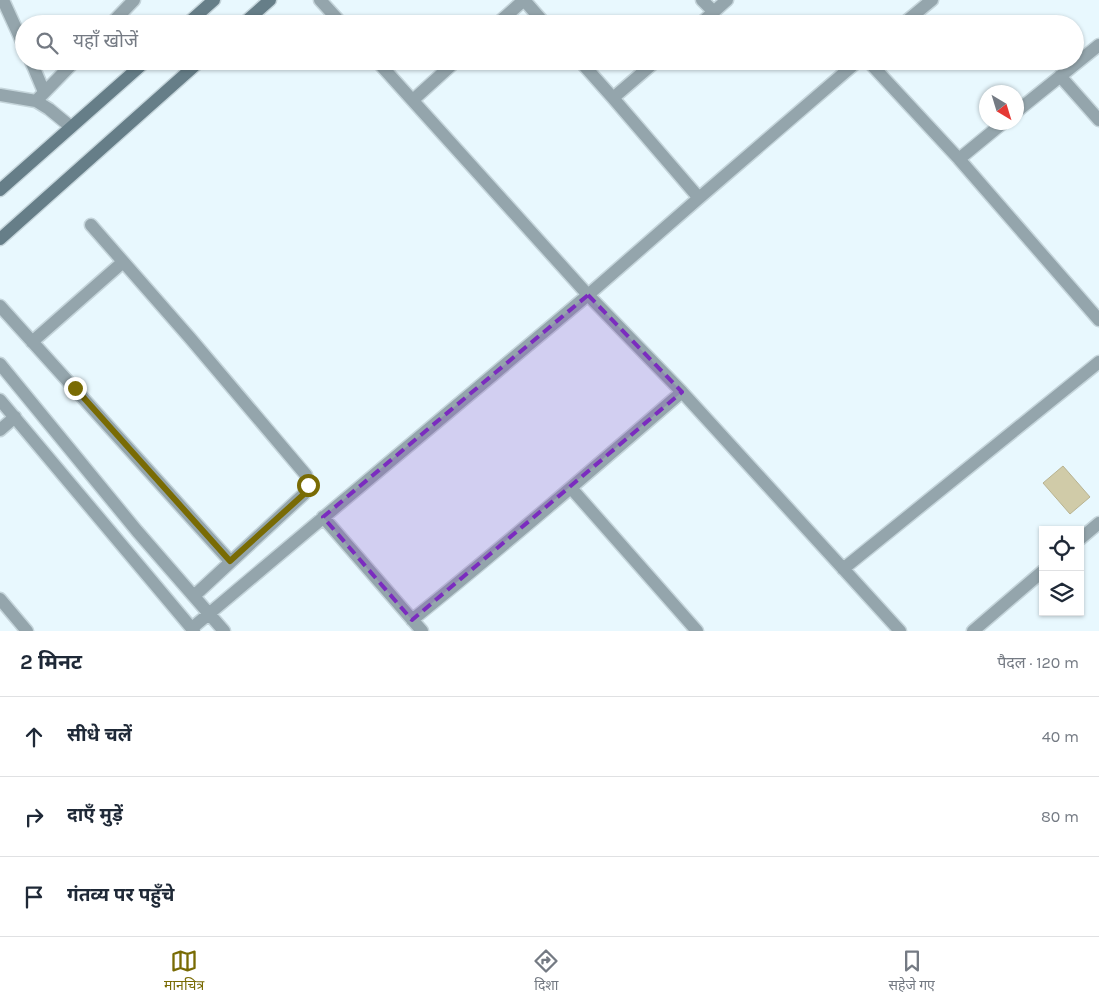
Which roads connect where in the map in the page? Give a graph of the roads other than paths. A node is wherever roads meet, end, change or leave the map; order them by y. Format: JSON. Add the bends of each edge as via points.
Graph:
{"nodes":[{"id":1,"x":3,"y":0,"type":"edge"},
{"id":2,"x":134,"y":0,"type":"edge"},
{"id":3,"x":214,"y":0,"type":"edge"},
{"id":4,"x":270,"y":0,"type":"edge"},
{"id":5,"x":320,"y":0,"type":"edge"},
{"id":6,"x":702,"y":0,"type":"edge"},
{"id":7,"x":727,"y":0,"type":"edge"},
{"id":8,"x":932,"y":0,"type":"edge"},
{"id":9,"x":714,"y":12,"type":"junction"},
{"id":10,"x":120,"y":15,"type":"edge"},
{"id":11,"x":197,"y":15,"type":"edge"},
{"id":12,"x":253,"y":15,"type":"edge"},
{"id":13,"x":334,"y":15,"type":"edge"},
{"id":14,"x":507,"y":15,"type":"edge"},
{"id":15,"x":537,"y":15,"type":"edge"},
{"id":16,"x":710,"y":15,"type":"edge"},
{"id":17,"x":914,"y":15,"type":"edge"},
{"id":18,"x":15,"y":26,"type":"edge"},
{"id":19,"x":1099,"y":45,"type":"edge"},
{"id":20,"x":1084,"y":57,"type":"edge"},
{"id":21,"x":32,"y":70,"type":"edge"},
{"id":22,"x":66,"y":70,"type":"edge"},
{"id":23,"x":136,"y":70,"type":"edge"},
{"id":24,"x":190,"y":70,"type":"edge"},
{"id":25,"x":385,"y":70,"type":"edge"},
{"id":26,"x":446,"y":70,"type":"edge"},
{"id":27,"x":588,"y":70,"type":"edge"},
{"id":28,"x":646,"y":70,"type":"edge"},
{"id":29,"x":848,"y":70,"type":"edge"},
{"id":30,"x":876,"y":70,"type":"edge"},
{"id":31,"x":1068,"y":70,"type":"edge"},
{"id":32,"x":1060,"y":76,"type":"junction"},
{"id":33,"x":0,"y":95,"type":"edge"},
{"id":34,"x":40,"y":97,"type":"junction"},
{"id":35,"x":613,"y":98,"type":"junction"},
{"id":36,"x":413,"y":100,"type":"junction"},
{"id":37,"x":1024,"y":105,"type":"edge"},
{"id":38,"x":1099,"y":120,"type":"edge"},
{"id":39,"x":71,"y":127,"type":"junction"},
{"id":40,"x":994,"y":130,"type":"edge"},
{"id":41,"x":959,"y":159,"type":"junction"},
{"id":42,"x":0,"y":190,"type":"edge"},
{"id":43,"x":699,"y":198,"type":"junction"},
{"id":44,"x":91,"y":225,"type":"dead end"},
{"id":45,"x":0,"y":239,"type":"edge"},
{"id":46,"x":123,"y":262,"type":"junction"},
{"id":47,"x":588,"y":295,"type":"junction"},
{"id":48,"x":0,"y":306,"type":"edge"},
{"id":49,"x":1099,"y":320,"type":"edge"},
{"id":50,"x":32,"y":342,"type":"junction"},
{"id":51,"x":1099,"y":362,"type":"edge"},
{"id":52,"x":0,"y":364,"type":"edge"},
{"id":53,"x":682,"y":392,"type":"junction"},
{"id":54,"x":0,"y":400,"type":"edge"},
{"id":55,"x":15,"y":417,"type":"junction"},
{"id":56,"x":0,"y":430,"type":"edge"},
{"id":57,"x":571,"y":488,"type":"junction"},
{"id":58,"x":323,"y":518,"type":"junction"},
{"id":59,"x":1099,"y":524,"type":"edge"},
{"id":60,"x":1084,"y":537,"type":"edge"},
{"id":61,"x":230,"y":561,"type":"junction"},
{"id":62,"x":843,"y":569,"type":"junction"},
{"id":63,"x":1039,"y":575,"type":"edge"},
{"id":64,"x":194,"y":596,"type":"junction"},
{"id":65,"x":0,"y":599,"type":"edge"},
{"id":66,"x":210,"y":614,"type":"junction"},
{"id":67,"x":412,"y":620,"type":"junction"},
{"id":68,"x":193,"y":630,"type":"edge"},
{"id":69,"x":27,"y":631,"type":"edge"},
{"id":70,"x":224,"y":631,"type":"edge"},
{"id":71,"x":422,"y":631,"type":"edge"},
{"id":72,"x":696,"y":631,"type":"edge"},
{"id":73,"x":900,"y":631,"type":"edge"},
{"id":74,"x":973,"y":631,"type":"edge"}],
"edges":[{"from":1,"to":18,"type":"street"},
{"from":2,"to":10,"type":"street"},
{"from":3,"to":11,"type":"main road"},
{"from":4,"to":12,"type":"main road"},
{"from":5,"to":13,"type":"street"},
{"from":6,"to":9,"type":"street"},
{"from":7,"to":9,"type":"street"},
{"from":8,"to":17,"type":"street"},
{"from":9,"to":16,"type":"street"},
{"from":14,"to":15,"type":"street","via":[[524,0]]},
{"from":19,"to":20,"type":"street"},
{"from":21,"to":34,"type":"street"},
{"from":22,"to":34,"type":"street"},
{"from":23,"to":39,"type":"main road"},
{"from":24,"to":45,"type":"main road"},
{"from":25,"to":36,"type":"street"},
{"from":26,"to":36,"type":"street"},
{"from":27,"to":35,"type":"street"},
{"from":28,"to":35,"type":"street"},
{"from":29,"to":43,"type":"street"},
{"from":30,"to":41,"type":"street"},
{"from":31,"to":32,"type":"street"},
{"from":32,"to":37,"type":"street"},
{"from":32,"to":38,"type":"street"},
{"from":33,"to":34,"type":"street"},
{"from":34,"to":39,"type":"street"},
{"from":35,"to":43,"type":"street"},
{"from":36,"to":47,"type":"street"},
{"from":39,"to":42,"type":"main road"},
{"from":40,"to":41,"type":"street"},
{"from":41,"to":49,"type":"street"},
{"from":43,"to":47,"type":"street"},
{"from":44,"to":46,"type":"street"},
{"from":46,"to":50,"type":"street"},
{"from":46,"to":61,"type":"street","via":[[306,475],[308,485],[304,494]]},
{"from":47,"to":53,"type":"street"},
{"from":47,"to":58,"type":"street"},
{"from":48,"to":50,"type":"street"},
{"from":50,"to":61,"type":"street"},
{"from":51,"to":62,"type":"street"},
{"from":52,"to":64,"type":"street"},
{"from":53,"to":57,"type":"street"},
{"from":53,"to":62,"type":"street"},
{"from":54,"to":55,"type":"street"},
{"from":55,"to":56,"type":"street"},
{"from":55,"to":68,"type":"street"},
{"from":57,"to":67,"type":"street"},
{"from":57,"to":72,"type":"street"},
{"from":58,"to":66,"type":"street"},
{"from":58,"to":67,"type":"street"},
{"from":59,"to":60,"type":"street"},
{"from":61,"to":64,"type":"street"},
{"from":62,"to":73,"type":"street"},
{"from":63,"to":74,"type":"street"},
{"from":64,"to":66,"type":"street"},
{"from":65,"to":69,"type":"street"},
{"from":66,"to":68,"type":"street"},
{"from":66,"to":70,"type":"street"},
{"from":67,"to":71,"type":"street"}]}
